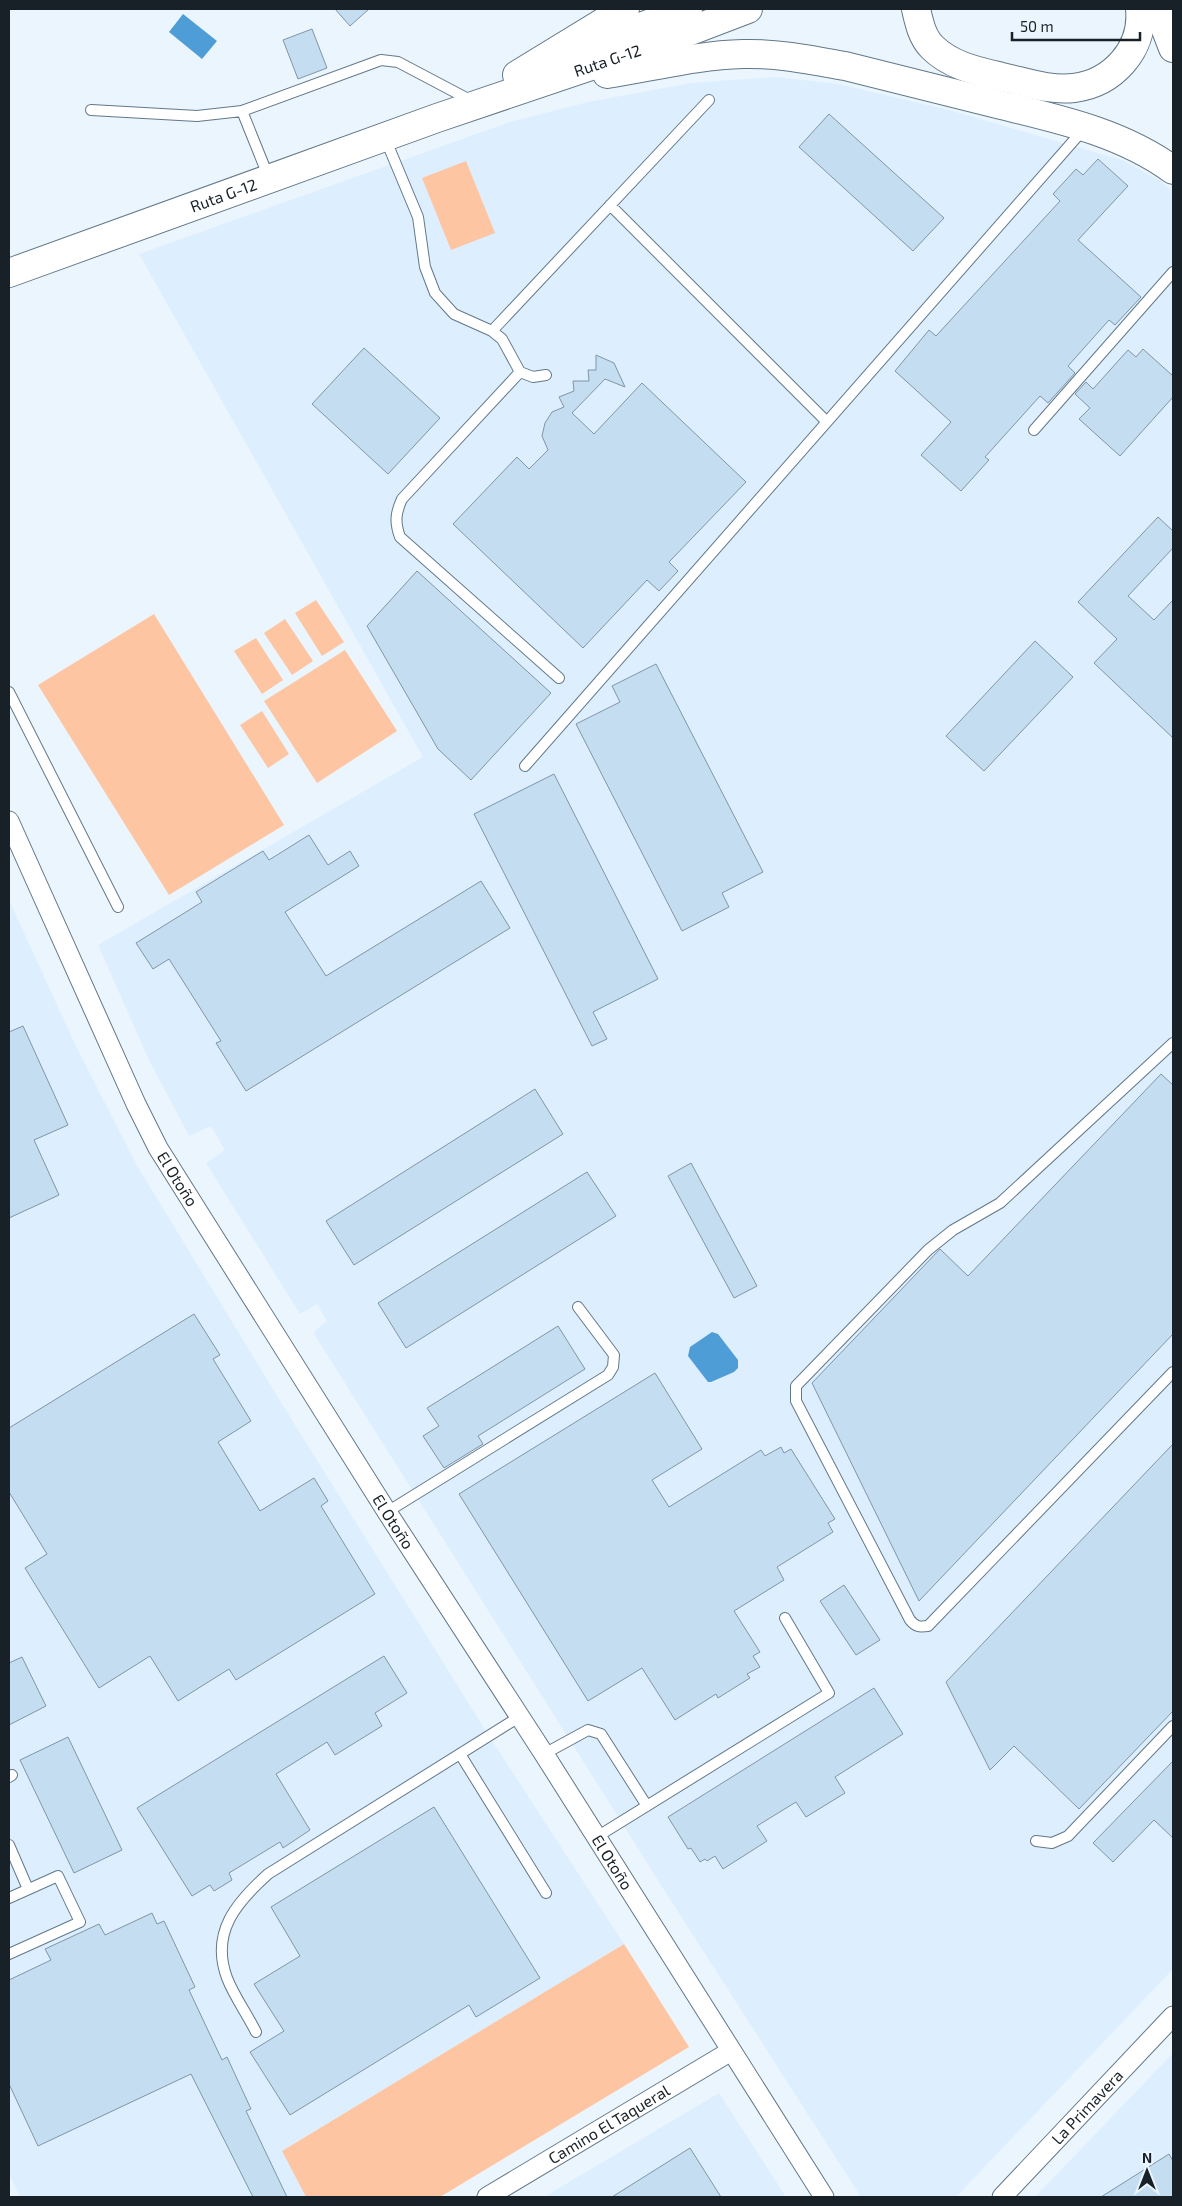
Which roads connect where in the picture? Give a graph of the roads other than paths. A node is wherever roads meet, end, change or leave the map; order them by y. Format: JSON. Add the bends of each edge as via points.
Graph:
{"nodes":[{"id":1,"x":625,"y":9,"type":"edge"},
{"id":2,"x":688,"y":9,"type":"edge"},
{"id":3,"x":748,"y":9,"type":"edge"},
{"id":4,"x":916,"y":9,"type":"edge"},
{"id":5,"x":1140,"y":9,"type":"edge"},
{"id":6,"x":1158,"y":9,"type":"edge"},
{"id":7,"x":1173,"y":48,"type":"edge"},
{"id":8,"x":517,"y":75,"type":"junction"},
{"id":9,"x":546,"y":82,"type":"junction"},
{"id":10,"x":470,"y":100,"type":"junction"},
{"id":11,"x":709,"y":100,"type":"dead end"},
{"id":12,"x":91,"y":110,"type":"dead end"},
{"id":13,"x":242,"y":111,"type":"junction"},
{"id":14,"x":437,"y":118,"type":"junction"},
{"id":15,"x":1085,"y":128,"type":"junction"},
{"id":16,"x":384,"y":137,"type":"junction"},
{"id":17,"x":1173,"y":170,"type":"edge"},
{"id":18,"x":270,"y":179,"type":"junction"},
{"id":19,"x":610,"y":205,"type":"junction"},
{"id":20,"x":1173,"y":272,"type":"edge"},
{"id":21,"x":9,"y":273,"type":"edge"},
{"id":22,"x":492,"y":331,"type":"junction"},
{"id":23,"x":520,"y":372,"type":"junction"},
{"id":24,"x":546,"y":375,"type":"dead end"},
{"id":25,"x":826,"y":421,"type":"junction"},
{"id":26,"x":1034,"y":430,"type":"dead end"},
{"id":27,"x":559,"y":678,"type":"dead end"},
{"id":28,"x":9,"y":692,"type":"edge"},
{"id":29,"x":525,"y":766,"type":"dead end"},
{"id":30,"x":9,"y":821,"type":"edge"},
{"id":31,"x":118,"y":907,"type":"dead end"},
{"id":32,"x":1173,"y":1043,"type":"edge"},
{"id":33,"x":578,"y":1307,"type":"dead end"},
{"id":34,"x":1173,"y":1372,"type":"edge"},
{"id":35,"x":387,"y":1512,"type":"junction"},
{"id":36,"x":785,"y":1618,"type":"dead end"},
{"id":37,"x":519,"y":1717,"type":"junction"},
{"id":38,"x":1173,"y":1726,"type":"edge"},
{"id":39,"x":460,"y":1754,"type":"junction"},
{"id":40,"x":544,"y":1754,"type":"junction"},
{"id":41,"x":646,"y":1806,"type":"junction"},
{"id":42,"x":595,"y":1838,"type":"junction"},
{"id":43,"x":1036,"y":1841,"type":"dead end"},
{"id":44,"x":9,"y":1845,"type":"edge"},
{"id":45,"x":28,"y":1889,"type":"junction"},
{"id":46,"x":546,"y":1893,"type":"dead end"},
{"id":47,"x":9,"y":1898,"type":"edge"},
{"id":48,"x":9,"y":1954,"type":"edge"},
{"id":49,"x":1173,"y":2016,"type":"edge"},
{"id":50,"x":256,"y":2032,"type":"dead end"},
{"id":51,"x":731,"y":2051,"type":"junction"},
{"id":52,"x":487,"y":2197,"type":"edge"},
{"id":53,"x":824,"y":2197,"type":"edge"},
{"id":54,"x":1002,"y":2197,"type":"edge"}],
"edges":[{"from":1,"to":8,"type":"main road"},
{"from":2,"to":8,"type":"main road","name":"Ruta G-12"},
{"from":3,"to":9,"type":"main road","name":"Ruta G-12"},
{"from":4,"to":5,"type":"main road","via":[[930,45],[951,62],[1039,86],[1072,88],[1099,81],[1130,55],[1140,30]]},
{"from":6,"to":7,"type":"main road"},
{"from":8,"to":10,"type":"main road","name":"Ruta G-12"},
{"from":9,"to":14,"type":"main road","name":"Ruta G-12"},
{"from":9,"to":15,"type":"main road","via":[[719,55],[772,54],[845,66]]},
{"from":10,"to":13,"type":"lane","via":[[398,62],[381,60]]},
{"from":10,"to":14,"type":"main road","name":"Ruta G-12"},
{"from":11,"to":19,"type":"lane"},
{"from":12,"to":13,"type":"lane","via":[[197,116]]},
{"from":13,"to":18,"type":"lane"},
{"from":14,"to":16,"type":"main road","name":"Ruta G-12"},
{"from":15,"to":17,"type":"main road","via":[[1126,141]]},
{"from":15,"to":25,"type":"lane"},
{"from":16,"to":18,"type":"main road","name":"Ruta G-12"},
{"from":16,"to":22,"type":"lane","via":[[418,217],[425,267],[435,293],[454,314]]},
{"from":18,"to":21,"type":"main road","name":"Ruta G-12"},
{"from":19,"to":22,"type":"lane"},
{"from":19,"to":25,"type":"lane"},
{"from":20,"to":26,"type":"lane"},
{"from":22,"to":23,"type":"lane","via":[[502,339]]},
{"from":23,"to":24,"type":"lane","via":[[533,377]]},
{"from":23,"to":27,"type":"lane","via":[[402,499],[396,510],[395,524],[400,537]]},
{"from":25,"to":29,"type":"lane"},
{"from":28,"to":31,"type":"lane"},
{"from":30,"to":35,"type":"street","name":"El Otoño","via":[[148,1129]]},
{"from":32,"to":34,"type":"lane","via":[[1000,1203],[954,1230],[928,1250],[796,1386],[795,1394],[910,1620],[921,1627],[928,1626]]},
{"from":33,"to":35,"type":"lane","via":[[614,1355],[608,1375]]},
{"from":35,"to":37,"type":"street","name":"El Otoño"},
{"from":36,"to":41,"type":"lane","via":[[829,1693]]},
{"from":37,"to":39,"type":"lane"},
{"from":37,"to":40,"type":"street","name":"El Otoño"},
{"from":38,"to":43,"type":"lane","via":[[1068,1836],[1052,1843]]},
{"from":39,"to":46,"type":"lane"},
{"from":39,"to":50,"type":"lane","via":[[268,1874],[244,1896],[224,1930],[222,1948],[227,1977]]},
{"from":40,"to":41,"type":"lane","via":[[588,1730],[601,1734]]},
{"from":40,"to":42,"type":"street","name":"El Otoño"},
{"from":41,"to":42,"type":"lane"},
{"from":42,"to":51,"type":"street","name":"El Otoño"},
{"from":44,"to":45,"type":"lane"},
{"from":45,"to":47,"type":"lane"},
{"from":45,"to":48,"type":"lane","via":[[58,1876],[80,1922]]},
{"from":49,"to":54,"type":"street","name":"La Primavera"},
{"from":51,"to":52,"type":"street","name":"Camino El Taqueral"},
{"from":51,"to":53,"type":"street","name":"El Otoño"}]}
